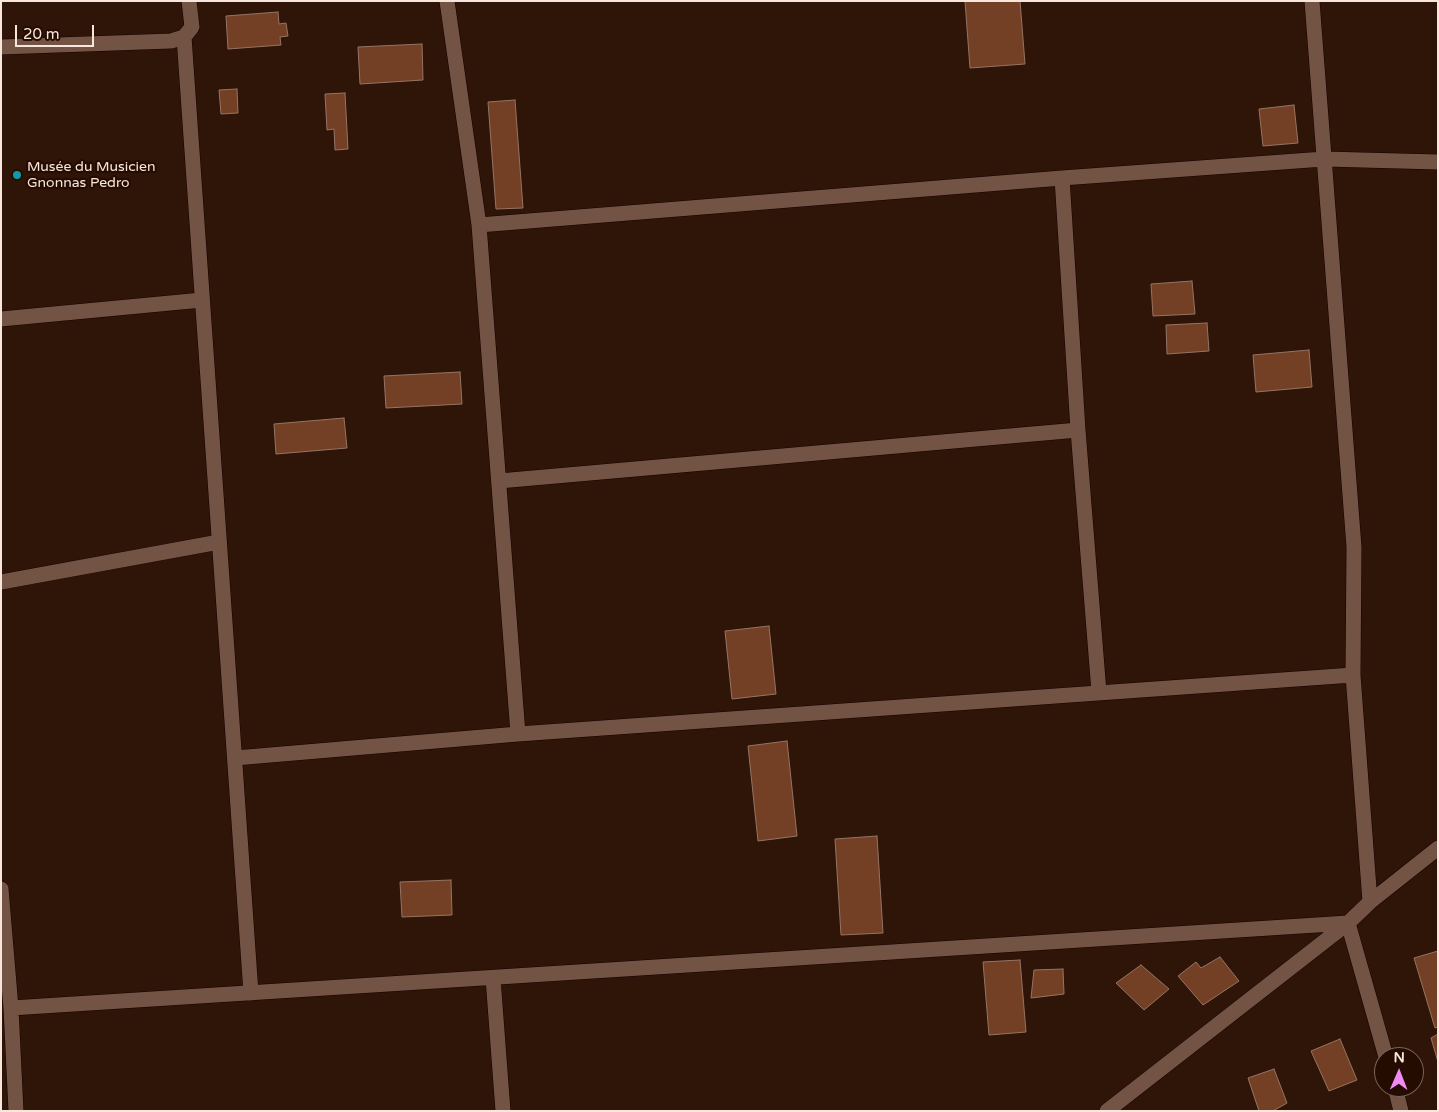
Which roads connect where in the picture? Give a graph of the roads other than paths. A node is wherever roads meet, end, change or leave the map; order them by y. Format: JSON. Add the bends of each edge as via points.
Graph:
{"nodes":[{"id":1,"x":189,"y":1,"type":"edge"},
{"id":2,"x":447,"y":1,"type":"edge"},
{"id":3,"x":1312,"y":1,"type":"edge"},
{"id":4,"x":184,"y":37,"type":"junction"},
{"id":5,"x":1,"y":47,"type":"edge"},
{"id":6,"x":1324,"y":159,"type":"junction"},
{"id":7,"x":1438,"y":162,"type":"edge"},
{"id":8,"x":1062,"y":178,"type":"junction"},
{"id":9,"x":479,"y":225,"type":"junction"},
{"id":10,"x":202,"y":300,"type":"junction"},
{"id":11,"x":1,"y":319,"type":"edge"},
{"id":12,"x":1078,"y":430,"type":"junction"},
{"id":13,"x":499,"y":481,"type":"junction"},
{"id":14,"x":220,"y":542,"type":"junction"},
{"id":15,"x":1,"y":582,"type":"edge"},
{"id":16,"x":1353,"y":674,"type":"junction"},
{"id":17,"x":1099,"y":692,"type":"junction"},
{"id":18,"x":518,"y":734,"type":"junction"},
{"id":19,"x":235,"y":758,"type":"junction"},
{"id":20,"x":1438,"y":848,"type":"edge"},
{"id":21,"x":1,"y":889,"type":"edge"},
{"id":22,"x":1370,"y":902,"type":"junction"},
{"id":23,"x":1348,"y":923,"type":"junction"},
{"id":24,"x":493,"y":978,"type":"junction"},
{"id":25,"x":252,"y":993,"type":"junction"},
{"id":26,"x":11,"y":1008,"type":"junction"},
{"id":27,"x":1383,"y":1047,"type":"edge"},
{"id":28,"x":1397,"y":1097,"type":"edge"},
{"id":29,"x":16,"y":1111,"type":"edge"},
{"id":30,"x":503,"y":1111,"type":"edge"},
{"id":31,"x":1107,"y":1111,"type":"edge"},
{"id":32,"x":1401,"y":1111,"type":"edge"}],
"edges":[{"from":1,"to":4,"type":"street","via":[[192,27]]},
{"from":2,"to":9,"type":"street"},
{"from":3,"to":6,"type":"street"},
{"from":4,"to":5,"type":"street","via":[[171,41]]},
{"from":4,"to":10,"type":"street"},
{"from":6,"to":7,"type":"street"},
{"from":6,"to":8,"type":"street"},
{"from":6,"to":16,"type":"street","via":[[1354,547]]},
{"from":8,"to":9,"type":"street"},
{"from":8,"to":12,"type":"street"},
{"from":9,"to":13,"type":"street"},
{"from":10,"to":11,"type":"street"},
{"from":10,"to":14,"type":"street"},
{"from":12,"to":13,"type":"street"},
{"from":12,"to":17,"type":"street"},
{"from":13,"to":18,"type":"street"},
{"from":14,"to":15,"type":"street"},
{"from":14,"to":19,"type":"street"},
{"from":16,"to":17,"type":"street"},
{"from":16,"to":22,"type":"street"},
{"from":17,"to":18,"type":"street"},
{"from":18,"to":19,"type":"street"},
{"from":19,"to":25,"type":"street"},
{"from":20,"to":22,"type":"street"},
{"from":21,"to":26,"type":"street"},
{"from":22,"to":23,"type":"street"},
{"from":23,"to":24,"type":"street"},
{"from":23,"to":27,"type":"street"},
{"from":23,"to":31,"type":"street"},
{"from":24,"to":25,"type":"street"},
{"from":24,"to":30,"type":"street"},
{"from":25,"to":26,"type":"street"},
{"from":26,"to":29,"type":"street"},
{"from":28,"to":32,"type":"street"}]}
